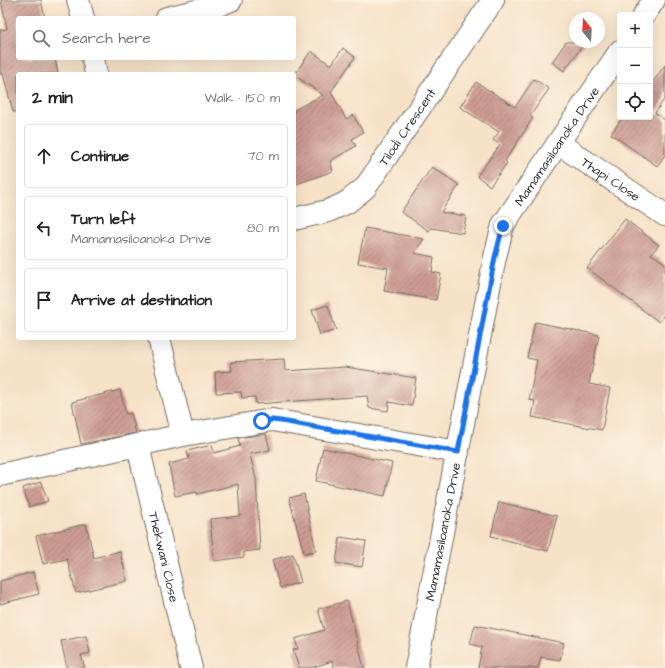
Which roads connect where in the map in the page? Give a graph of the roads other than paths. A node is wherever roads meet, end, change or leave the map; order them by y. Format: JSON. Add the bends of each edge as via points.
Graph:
{"nodes":[{"id":1,"x":78,"y":0,"type":"edge"},
{"id":2,"x":230,"y":0,"type":"edge"},
{"id":3,"x":493,"y":0,"type":"edge"},
{"id":4,"x":654,"y":0,"type":"edge"},
{"id":5,"x":646,"y":12,"type":"edge"},
{"id":6,"x":82,"y":16,"type":"edge"},
{"id":7,"x":174,"y":16,"type":"edge"},
{"id":8,"x":617,"y":55,"type":"edge"},
{"id":9,"x":93,"y":60,"type":"edge"},
{"id":10,"x":96,"y":72,"type":"edge"},
{"id":11,"x":558,"y":143,"type":"junction"},
{"id":12,"x":665,"y":215,"type":"edge"},
{"id":13,"x":296,"y":219,"type":"edge"},
{"id":14,"x":159,"y":340,"type":"edge"},
{"id":15,"x":183,"y":435,"type":"junction"},
{"id":16,"x":138,"y":446,"type":"junction"},
{"id":17,"x":458,"y":452,"type":"junction"},
{"id":18,"x":0,"y":475,"type":"edge"},
{"id":19,"x":191,"y":668,"type":"edge"},
{"id":20,"x":416,"y":668,"type":"edge"}],
"edges":[{"from":1,"to":6,"type":"street"},
{"from":2,"to":7,"type":"street","via":[[217,6]]},
{"from":3,"to":13,"type":"street","name":"Tilodi Crescent","via":[[365,188],[346,203],[328,211]]},
{"from":4,"to":5,"type":"street"},
{"from":8,"to":11,"type":"street","name":"Mamamasiloanoka Drive"},
{"from":9,"to":10,"type":"street"},
{"from":11,"to":12,"type":"street","name":"Thapi Close"},
{"from":11,"to":17,"type":"street","name":"Mamamasiloanoka Drive","via":[[503,226]]},
{"from":14,"to":15,"type":"street"},
{"from":15,"to":16,"type":"street"},
{"from":15,"to":17,"type":"street","via":[[272,420]]},
{"from":16,"to":18,"type":"street"},
{"from":16,"to":19,"type":"street","name":"Thekwani Close"},
{"from":17,"to":20,"type":"street","name":"Mamamasiloanoka Drive"}]}
